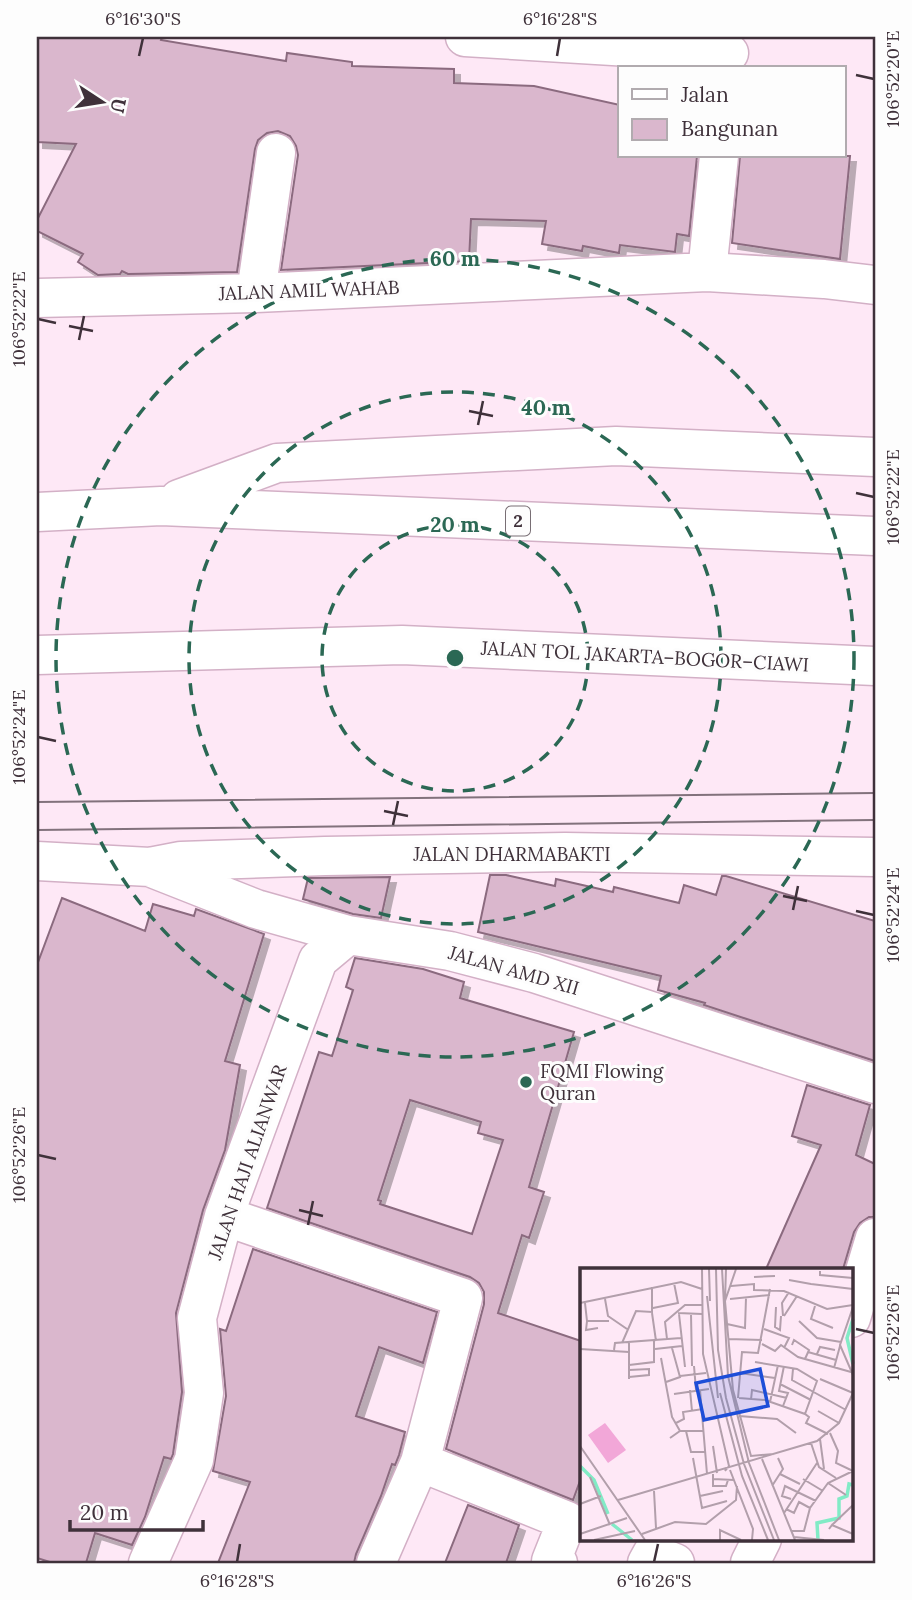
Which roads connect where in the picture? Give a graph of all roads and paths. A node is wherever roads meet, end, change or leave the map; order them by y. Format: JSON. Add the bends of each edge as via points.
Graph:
{"nodes":[{"id":1,"x":466,"y":37,"type":"edge"},
{"id":2,"x":730,"y":53,"type":"edge"},
{"id":3,"x":276,"y":153,"type":"dead end"},
{"id":4,"x":719,"y":158,"type":"edge"},
{"id":5,"x":707,"y":272,"type":"junction"},
{"id":6,"x":875,"y":285,"type":"edge"},
{"id":7,"x":256,"y":293,"type":"junction"},
{"id":8,"x":37,"y":298,"type":"edge"},
{"id":9,"x":875,"y":457,"type":"edge"},
{"id":10,"x":161,"y":506,"type":"junction"},
{"id":11,"x":37,"y":512,"type":"edge"},
{"id":12,"x":875,"y":536,"type":"edge"},
{"id":13,"x":37,"y":655,"type":"edge"},
{"id":14,"x":875,"y":666,"type":"edge"},
{"id":15,"x":875,"y":857,"type":"edge"},
{"id":16,"x":37,"y":860,"type":"edge"},
{"id":17,"x":150,"y":867,"type":"junction"},
{"id":18,"x":348,"y":935,"type":"junction"},
{"id":19,"x":875,"y":1084,"type":"edge"},
{"id":20,"x":224,"y":1216,"type":"junction"},
{"id":21,"x":875,"y":1238,"type":"edge"},
{"id":22,"x":852,"y":1315,"type":"edge"},
{"id":23,"x":420,"y":1462,"type":"junction"},
{"id":24,"x":762,"y":1540,"type":"edge"},
{"id":25,"x":148,"y":1563,"type":"edge"},
{"id":26,"x":376,"y":1563,"type":"edge"},
{"id":27,"x":558,"y":1563,"type":"edge"},
{"id":28,"x":647,"y":1563,"type":"edge"},
{"id":29,"x":676,"y":1563,"type":"edge"},
{"id":30,"x":750,"y":1563,"type":"edge"}],
"edges":[{"from":1,"to":2,"type":"main road"},
{"from":3,"to":7,"type":"main road"},
{"from":4,"to":5,"type":"main road"},
{"from":5,"to":6,"type":"main road","name":"JALAN AMIL WAHAB"},
{"from":5,"to":7,"type":"main road","name":"JALAN AMIL WAHAB"},
{"from":7,"to":8,"type":"main road","name":"JALAN AMIL WAHAB"},
{"from":9,"to":10,"type":"main road","via":[[615,446],[276,463]]},
{"from":10,"to":11,"type":"main road","number":"2"},
{"from":10,"to":12,"type":"main road","number":"2"},
{"from":13,"to":14,"type":"main road","name":"JALAN TOL JAKARTA–BOGOR–CIAWI","via":[[402,645]]},
{"from":15,"to":17,"type":"main road","name":"JALAN DHARMABAKTI","via":[[552,852],[181,861]]},
{"from":16,"to":17,"type":"main road"},
{"from":17,"to":18,"type":"main road","name":"JALAN AMD XII","via":[[256,909]]},
{"from":18,"to":19,"type":"main road","name":"JALAN AMD XII","via":[[450,951],[534,973]]},
{"from":18,"to":20,"type":"main road","name":"JALAN HAJI ALIANWAR","via":[[318,960]]},
{"from":20,"to":23,"type":"main road","via":[[463,1298]]},
{"from":20,"to":25,"type":"main road","name":"JALAN HAJI ALIANWAR","via":[[197,1318],[204,1393],[194,1460]]},
{"from":21,"to":22,"type":"main road"},
{"from":23,"to":26,"type":"main road"},
{"from":23,"to":27,"type":"main road","via":[[567,1521],[551,1561]]},
{"from":24,"to":30,"type":"main road"},
{"from":28,"to":29,"type":"main road","via":[[652,1554]]}]}
